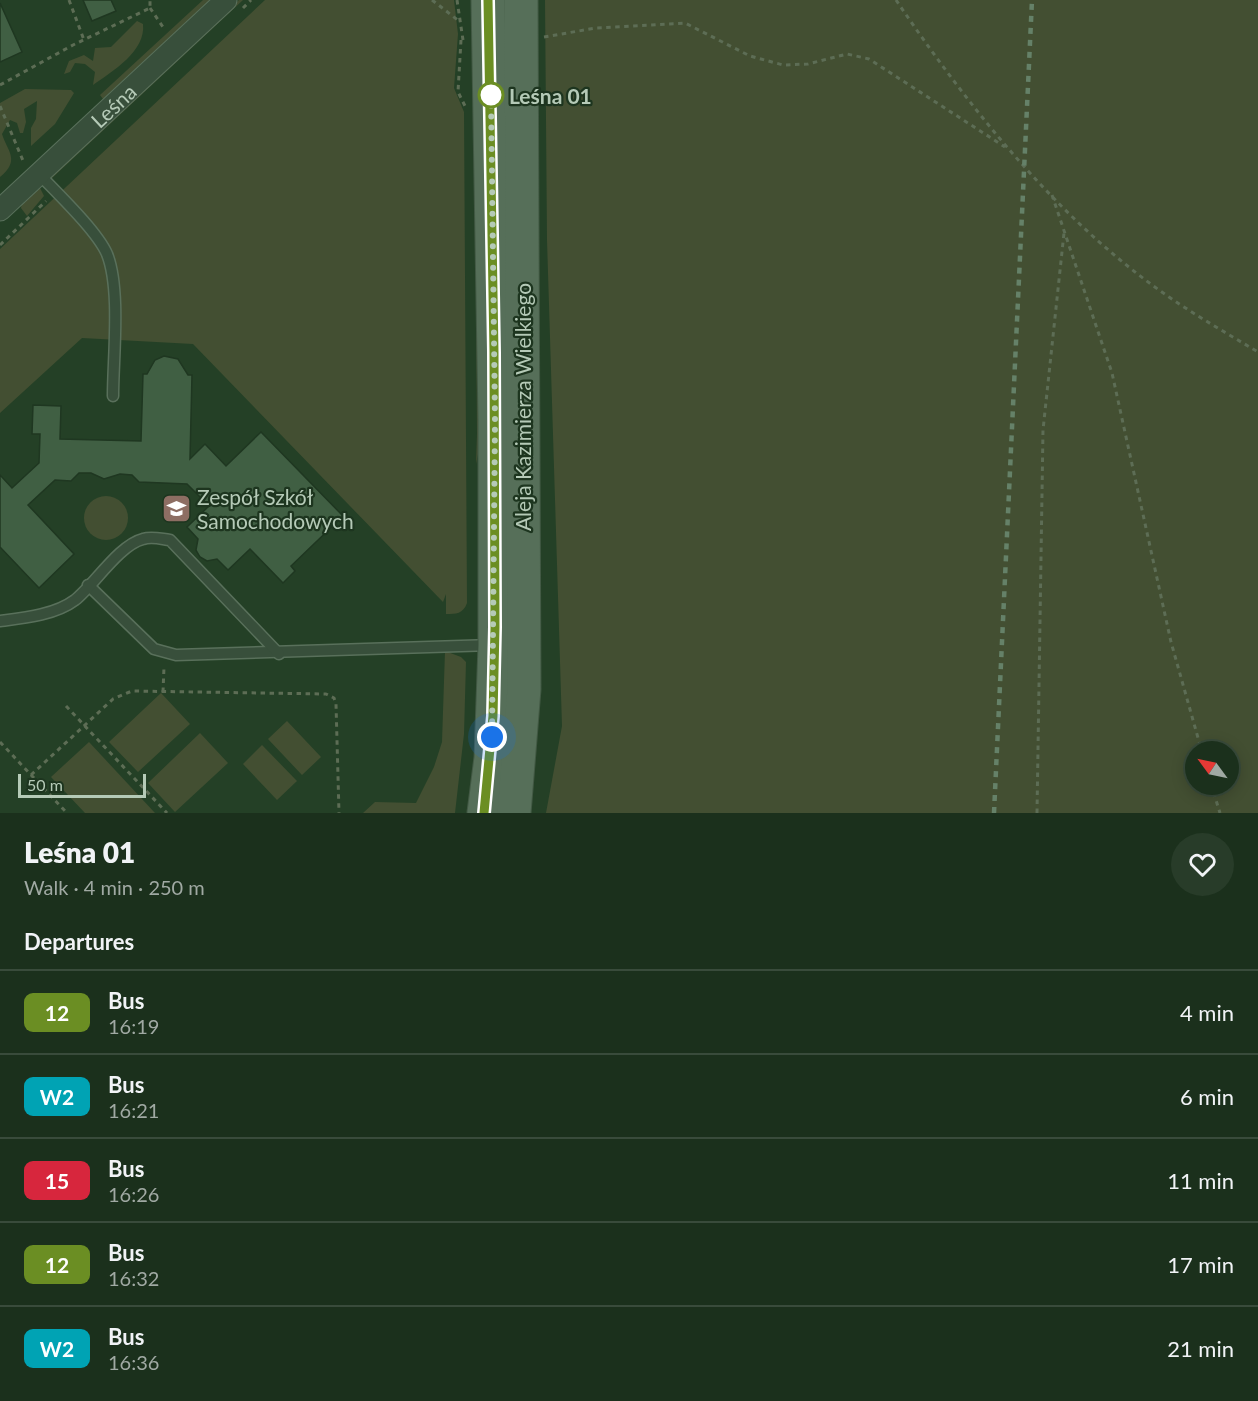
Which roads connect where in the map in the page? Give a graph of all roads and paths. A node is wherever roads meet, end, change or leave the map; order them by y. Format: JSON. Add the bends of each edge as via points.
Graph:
{"nodes":[{"id":1,"x":69,"y":0,"type":"edge"},
{"id":2,"x":150,"y":0,"type":"edge"},
{"id":3,"x":226,"y":0,"type":"edge"},
{"id":4,"x":432,"y":0,"type":"edge"},
{"id":5,"x":457,"y":0,"type":"edge"},
{"id":6,"x":488,"y":0,"type":"edge"},
{"id":7,"x":521,"y":0,"type":"edge"},
{"id":8,"x":896,"y":0,"type":"edge"},
{"id":9,"x":150,"y":8,"type":"junction"},
{"id":10,"x":460,"y":22,"type":"junction"},
{"id":11,"x":467,"y":27,"type":"dead end"},
{"id":12,"x":461,"y":29,"type":"dead end"},
{"id":13,"x":165,"y":30,"type":"dead end"},
{"id":14,"x":533,"y":39,"type":"dead end"},
{"id":15,"x":84,"y":40,"type":"junction"},
{"id":16,"x":461,"y":40,"type":"dead end"},
{"id":17,"x":0,"y":86,"type":"edge"},
{"id":18,"x":0,"y":106,"type":"edge"},
{"id":19,"x":467,"y":114,"type":"dead end"},
{"id":20,"x":1005,"y":147,"type":"junction"},
{"id":21,"x":39,"y":177,"type":"junction"},
{"id":22,"x":1052,"y":195,"type":"junction"},
{"id":23,"x":0,"y":210,"type":"edge"},
{"id":24,"x":1064,"y":233,"type":"junction"},
{"id":25,"x":0,"y":245,"type":"edge"},
{"id":26,"x":1258,"y":352,"type":"edge"},
{"id":27,"x":113,"y":396,"type":"dead end"},
{"id":28,"x":508,"y":446,"type":"junction"},
{"id":29,"x":88,"y":585,"type":"junction"},
{"id":30,"x":0,"y":621,"type":"edge"},
{"id":31,"x":495,"y":645,"type":"junction"},
{"id":32,"x":165,"y":653,"type":"junction"},
{"id":33,"x":279,"y":654,"type":"junction"},
{"id":34,"x":163,"y":692,"type":"junction"},
{"id":35,"x":66,"y":706,"type":"dead end"},
{"id":36,"x":84,"y":725,"type":"junction"},
{"id":37,"x":1199,"y":741,"type":"edge"},
{"id":38,"x":0,"y":742,"type":"edge"},
{"id":39,"x":31,"y":775,"type":"junction"},
{"id":40,"x":1214,"y":795,"type":"edge"},
{"id":41,"x":67,"y":813,"type":"edge"},
{"id":42,"x":167,"y":813,"type":"edge"},
{"id":43,"x":339,"y":813,"type":"edge"},
{"id":44,"x":484,"y":813,"type":"edge"},
{"id":45,"x":514,"y":813,"type":"edge"},
{"id":46,"x":1037,"y":813,"type":"edge"},
{"id":47,"x":1220,"y":813,"type":"edge"}],
"edges":[{"from":1,"to":15,"type":"path"},
{"from":2,"to":9,"type":"path"},
{"from":3,"to":21,"type":"street","name":"Leśna"},
{"from":4,"to":10,"type":"path"},
{"from":5,"to":10,"type":"path"},
{"from":6,"to":28,"type":"main road","name":"Aleja Kazimierza Wielkiego"},
{"from":7,"to":28,"type":"main road","name":"Aleja Kazimierza Wielkiego"},
{"from":8,"to":20,"type":"path"},
{"from":9,"to":13,"type":"path"},
{"from":9,"to":15,"type":"path"},
{"from":10,"to":11,"type":"path"},
{"from":10,"to":12,"type":"path"},
{"from":14,"to":20,"type":"path","via":[[596,28],[685,23],[750,56],[783,65],[808,64],[847,54],[868,59]]},
{"from":15,"to":17,"type":"path"},
{"from":16,"to":19,"type":"path","via":[[458,92]]},
{"from":18,"to":21,"type":"path"},
{"from":20,"to":22,"type":"path"},
{"from":21,"to":23,"type":"street","name":"Leśna"},
{"from":21,"to":25,"type":"path","via":[[44,204]]},
{"from":21,"to":27,"type":"lane","via":[[106,252],[114,288]]},
{"from":22,"to":24,"type":"path"},
{"from":22,"to":26,"type":"path","via":[[1106,246],[1168,296]]},
{"from":24,"to":37,"type":"path","via":[[1112,373],[1171,642]]},
{"from":24,"to":46,"type":"path","via":[[1043,430]]},
{"from":28,"to":31,"type":"main road","name":"Aleja Kazimierza Wielkiego"},
{"from":28,"to":45,"type":"main road","name":"Aleja Kazimierza Wielkiego","via":[[524,689]]},
{"from":29,"to":30,"type":"lane","via":[[74,601],[34,616]]},
{"from":29,"to":32,"type":"lane","via":[[154,649]]},
{"from":29,"to":33,"type":"lane","via":[[141,539],[170,540]]},
{"from":31,"to":33,"type":"lane"},
{"from":31,"to":44,"type":"main road","name":"Aleja Kazimierza Wielkiego","via":[[491,758]]},
{"from":32,"to":33,"type":"lane"},
{"from":32,"to":34,"type":"path"},
{"from":34,"to":36,"type":"path","via":[[123,694]]},
{"from":34,"to":43,"type":"path","via":[[326,694],[334,698]]},
{"from":35,"to":36,"type":"path"},
{"from":36,"to":39,"type":"path"},
{"from":36,"to":42,"type":"path"},
{"from":38,"to":39,"type":"path"},
{"from":39,"to":41,"type":"path"},
{"from":40,"to":47,"type":"path"}]}
